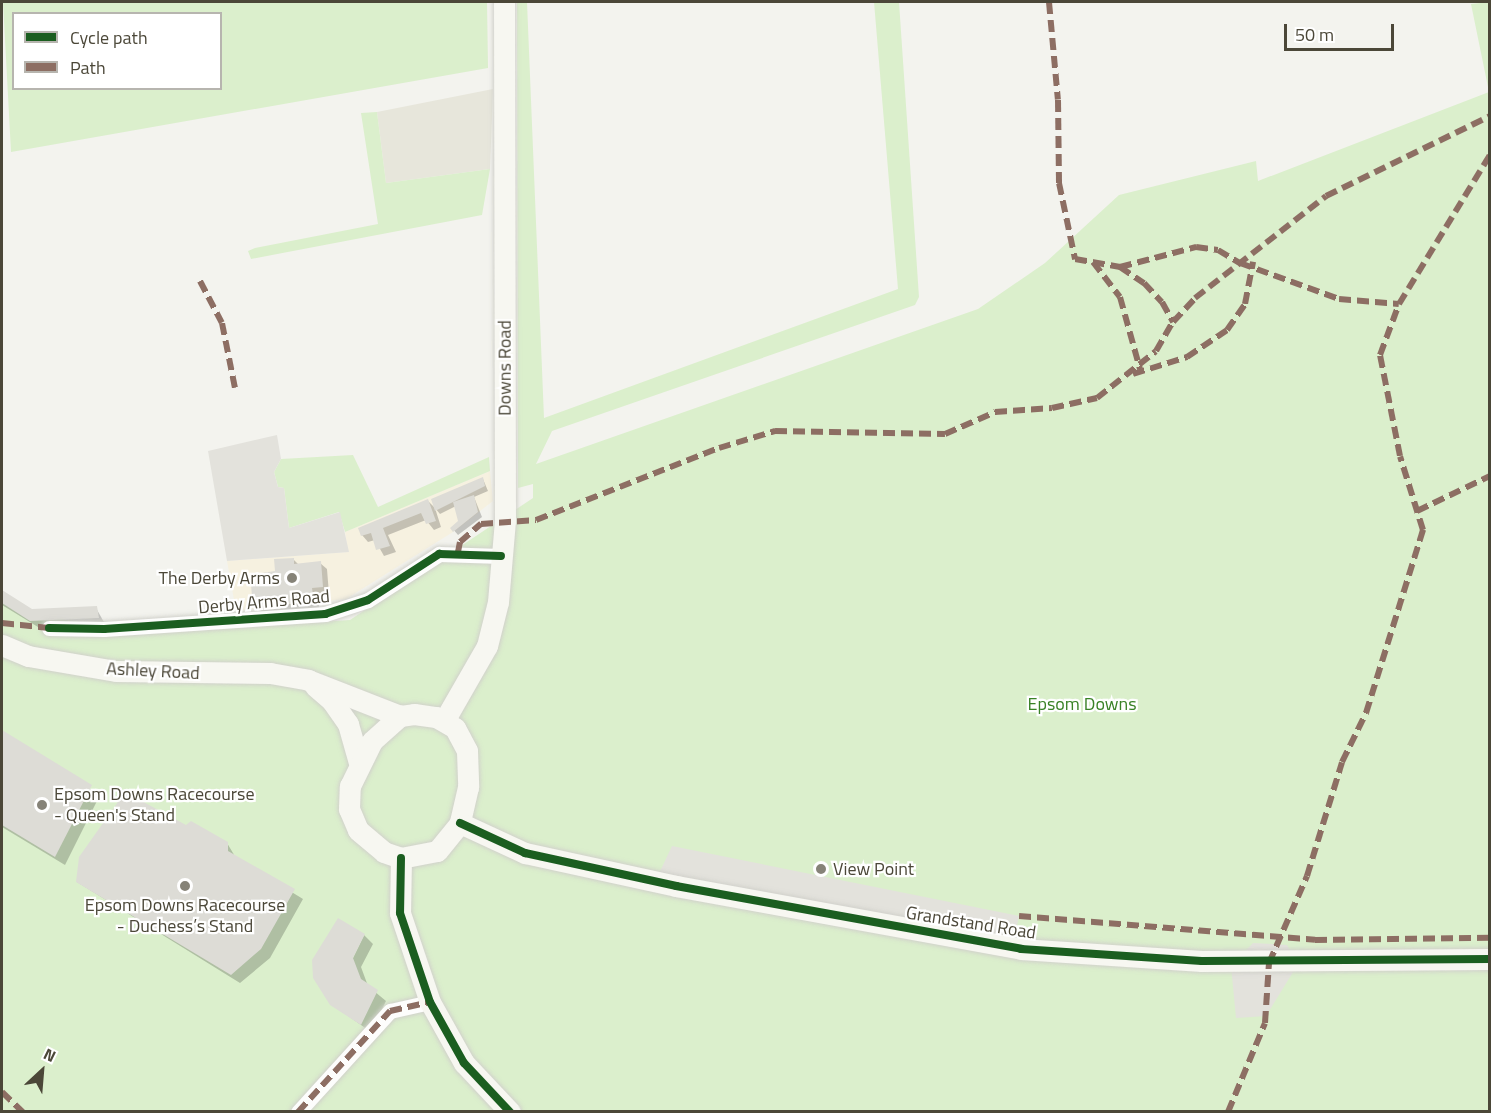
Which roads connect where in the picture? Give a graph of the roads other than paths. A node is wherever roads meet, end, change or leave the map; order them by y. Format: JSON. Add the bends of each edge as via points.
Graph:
{"nodes":[{"id":1,"x":504,"y":2,"type":"edge"},
{"id":2,"x":501,"y":556,"type":"junction"},
{"id":3,"x":49,"y":628,"type":"dead end"},
{"id":4,"x":2,"y":645,"type":"edge"},
{"id":5,"x":308,"y":680,"type":"junction"},
{"id":6,"x":400,"y":716,"type":"junction"},
{"id":7,"x":444,"y":722,"type":"junction"},
{"id":8,"x":359,"y":763,"type":"junction"},
{"id":9,"x":460,"y":823,"type":"junction"},
{"id":10,"x":401,"y":858,"type":"junction"},
{"id":11,"x":1490,"y":959,"type":"edge"},
{"id":12,"x":430,"y":1002,"type":"junction"},
{"id":13,"x":298,"y":1112,"type":"edge"},
{"id":14,"x":510,"y":1112,"type":"edge"}],
"edges":[{"from":1,"to":2,"type":"main road","name":"Downs Road","via":[[505,520]]},
{"from":2,"to":3,"type":"street","name":"Derby Arms Road","via":[[439,554],[368,600],[325,614],[104,629]]},
{"from":2,"to":7,"type":"main road","name":"Downs Road","via":[[498,602],[487,646]]},
{"from":4,"to":5,"type":"main road","name":"Ashley Road","via":[[28,656],[116,671],[270,673]]},
{"from":5,"to":6,"type":"main road","name":"Ashley Road"},
{"from":5,"to":8,"type":"main road","via":[[332,701],[348,724]]},
{"from":6,"to":7,"type":"main road","via":[[414,714]]},
{"from":6,"to":8,"type":"main road","via":[[372,741]]},
{"from":7,"to":9,"type":"main road","via":[[455,729],[467,751],[468,788]]},
{"from":8,"to":10,"type":"main road","via":[[350,786],[349,809],[358,830],[384,852]]},
{"from":9,"to":10,"type":"main road","via":[[437,851]]},
{"from":9,"to":11,"type":"main road","name":"Grandstand Road","via":[[525,854],[676,886],[1021,949],[1236,962]]},
{"from":10,"to":12,"type":"main road","via":[[400,913]]},
{"from":12,"to":13,"type":"street","via":[[390,1011]]},
{"from":12,"to":14,"type":"main road","via":[[464,1063]]}]}
